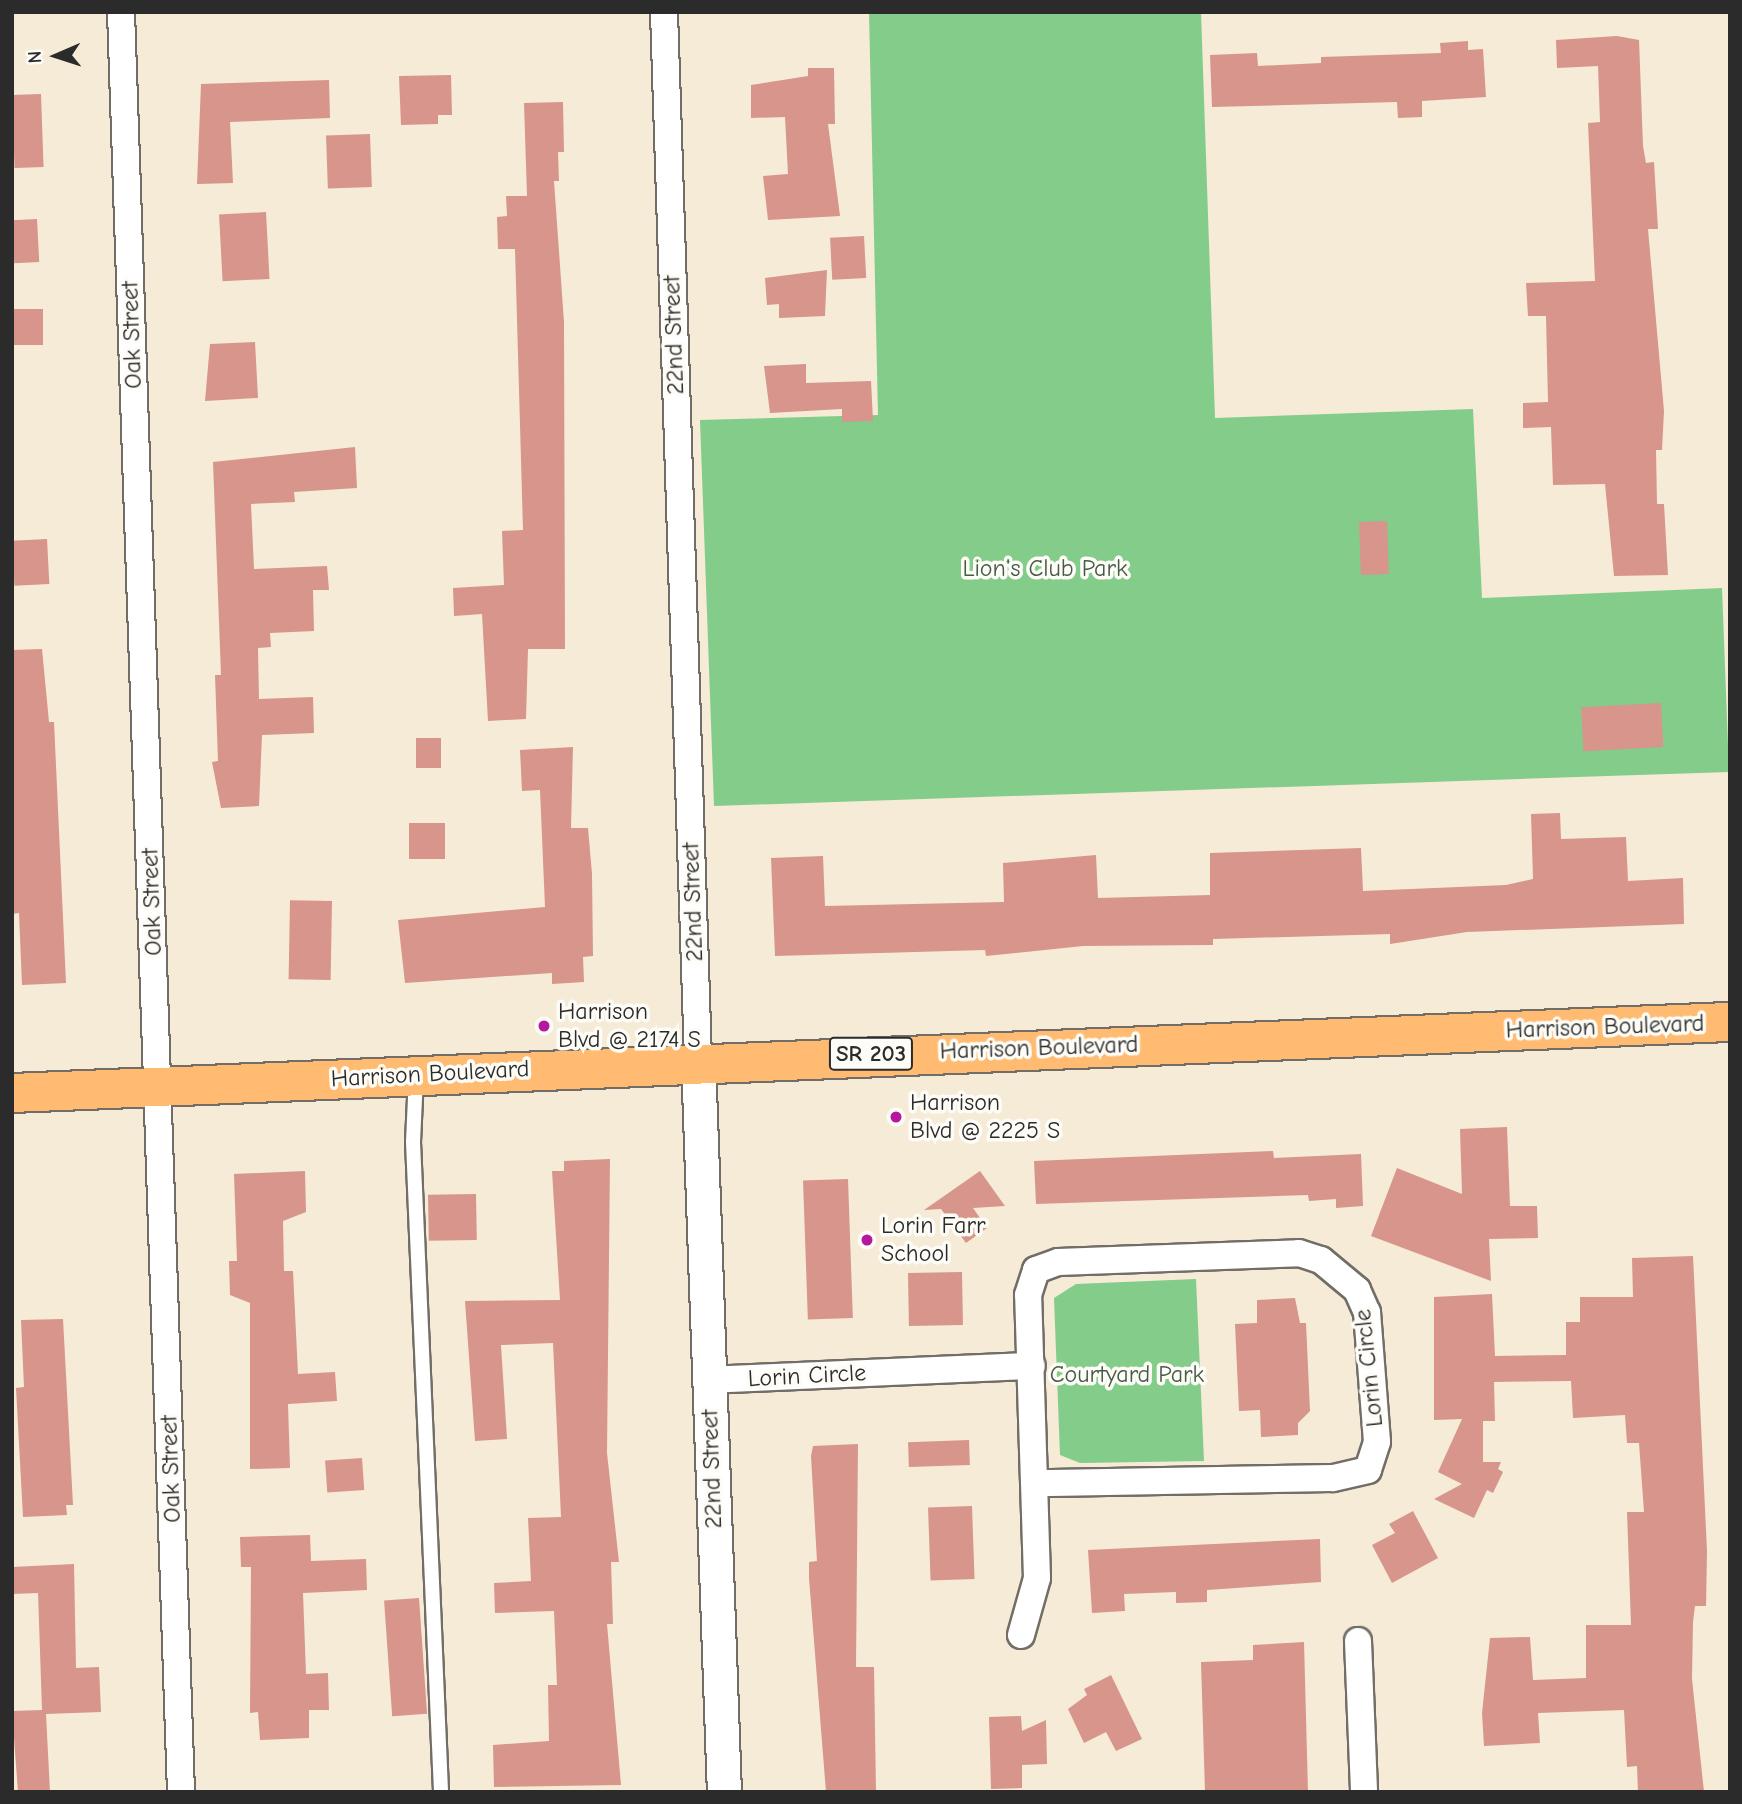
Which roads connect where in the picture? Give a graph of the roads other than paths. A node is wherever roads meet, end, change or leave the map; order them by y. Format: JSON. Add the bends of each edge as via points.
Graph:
{"nodes":[{"id":1,"x":121,"y":12,"type":"edge"},
{"id":2,"x":664,"y":12,"type":"edge"},
{"id":3,"x":1730,"y":1022,"type":"edge"},
{"id":4,"x":698,"y":1060,"type":"junction"},
{"id":5,"x":416,"y":1075,"type":"junction"},
{"id":6,"x":159,"y":1088,"type":"junction"},
{"id":7,"x":12,"y":1093,"type":"edge"},
{"id":8,"x":1032,"y":1366,"type":"junction"},
{"id":9,"x":708,"y":1380,"type":"junction"},
{"id":10,"x":1035,"y":1483,"type":"junction"},
{"id":11,"x":1021,"y":1635,"type":"dead end"},
{"id":12,"x":1358,"y":1641,"type":"dead end"},
{"id":13,"x":181,"y":1792,"type":"edge"},
{"id":14,"x":441,"y":1792,"type":"edge"},
{"id":15,"x":724,"y":1792,"type":"edge"},
{"id":16,"x":1364,"y":1792,"type":"edge"}],
"edges":[{"from":1,"to":6,"type":"street","name":"Oak Street"},
{"from":2,"to":4,"type":"street","name":"22nd Street"},
{"from":3,"to":4,"type":"main road","name":"Harrison Boulevard","number":"SR 203"},
{"from":4,"to":5,"type":"main road","name":"Harrison Boulevard","number":"SR 203"},
{"from":4,"to":9,"type":"street","name":"22nd Street"},
{"from":5,"to":6,"type":"main road","name":"Harrison Boulevard","number":"SR 203"},
{"from":5,"to":14,"type":"lane","via":[[413,1142]]},
{"from":6,"to":7,"type":"main road","name":"Harrison Boulevard","number":"SR 203"},
{"from":6,"to":13,"type":"street","name":"Oak Street"},
{"from":8,"to":9,"type":"street","name":"Lorin Circle"},
{"from":8,"to":10,"type":"street","name":"Lorin Circle"},
{"from":8,"to":10,"type":"street","name":"Lorin Circle","via":[[1029,1287],[1046,1264],[1300,1253],[1321,1260],[1357,1290],[1367,1312],[1377,1442],[1368,1470],[1332,1478]]},
{"from":9,"to":15,"type":"street","name":"22nd Street"},
{"from":10,"to":11,"type":"street","via":[[1037,1578]]},
{"from":12,"to":16,"type":"street"}]}
